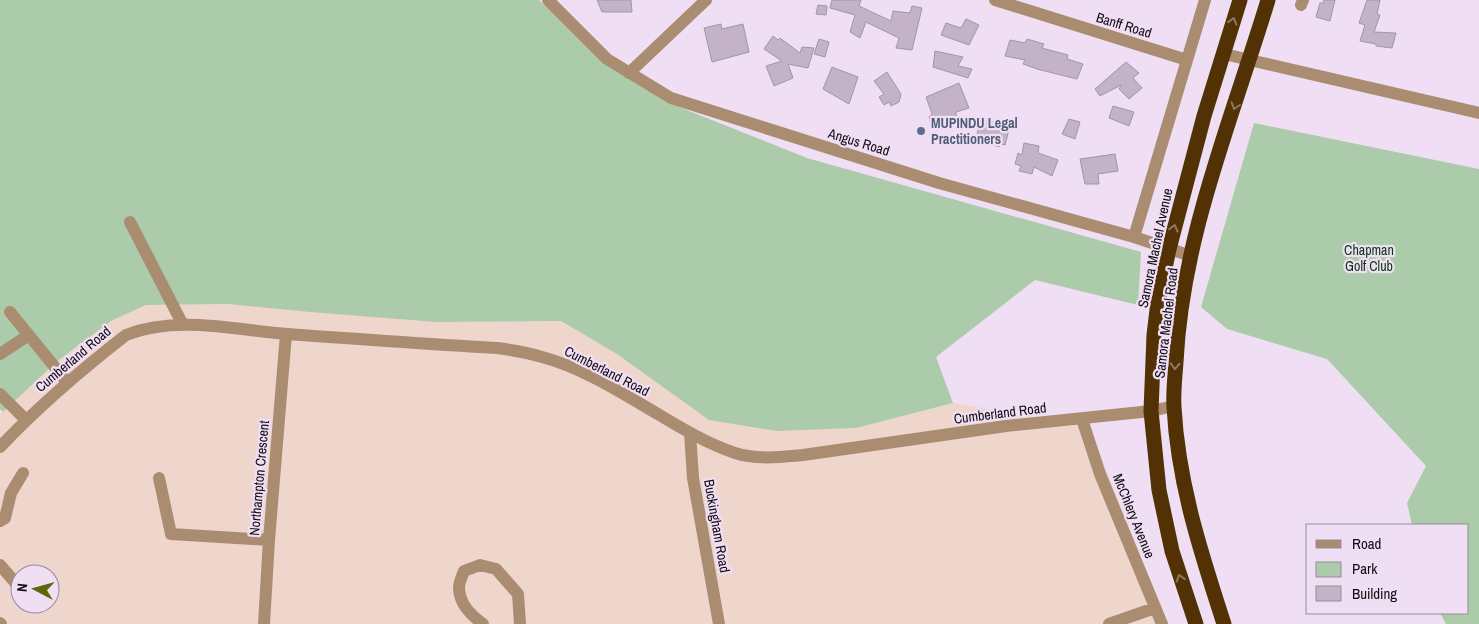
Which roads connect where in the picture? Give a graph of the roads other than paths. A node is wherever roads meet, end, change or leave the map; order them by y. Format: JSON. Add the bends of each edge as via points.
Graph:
{"nodes":[{"id":1,"x":548,"y":0,"type":"edge"},
{"id":2,"x":706,"y":0,"type":"edge"},
{"id":3,"x":995,"y":0,"type":"edge"},
{"id":4,"x":1205,"y":0,"type":"edge"},
{"id":5,"x":1240,"y":0,"type":"edge"},
{"id":6,"x":1268,"y":0,"type":"edge"},
{"id":7,"x":1224,"y":54,"type":"junction"},
{"id":8,"x":1187,"y":60,"type":"junction"},
{"id":9,"x":1250,"y":60,"type":"junction"},
{"id":10,"x":629,"y":73,"type":"junction"},
{"id":11,"x":1478,"y":109,"type":"edge"},
{"id":12,"x":130,"y":222,"type":"dead end"},
{"id":13,"x":1134,"y":237,"type":"junction"},
{"id":14,"x":1169,"y":249,"type":"junction"},
{"id":15,"x":1191,"y":256,"type":"junction"},
{"id":16,"x":10,"y":312,"type":"dead end"},
{"id":17,"x":183,"y":325,"type":"junction"},
{"id":18,"x":286,"y":334,"type":"junction"},
{"id":19,"x":29,"y":335,"type":"junction"},
{"id":20,"x":0,"y":354,"type":"edge"},
{"id":21,"x":67,"y":382,"type":"junction"},
{"id":22,"x":0,"y":394,"type":"edge"},
{"id":23,"x":1174,"y":406,"type":"junction"},
{"id":24,"x":1151,"y":410,"type":"junction"},
{"id":25,"x":1082,"y":419,"type":"junction"},
{"id":26,"x":26,"y":420,"type":"junction"},
{"id":27,"x":690,"y":433,"type":"junction"},
{"id":28,"x":0,"y":447,"type":"edge"},
{"id":29,"x":23,"y":473,"type":"dead end"},
{"id":30,"x":159,"y":478,"type":"dead end"},
{"id":31,"x":0,"y":521,"type":"edge"},
{"id":32,"x":269,"y":540,"type":"junction"},
{"id":33,"x":0,"y":565,"type":"edge"},
{"id":34,"x":10,"y":576,"type":"edge"},
{"id":35,"x":1155,"y":608,"type":"junction"},
{"id":36,"x":264,"y":624,"type":"edge"},
{"id":37,"x":483,"y":624,"type":"edge"},
{"id":38,"x":520,"y":624,"type":"edge"},
{"id":39,"x":718,"y":624,"type":"edge"},
{"id":40,"x":1109,"y":624,"type":"edge"},
{"id":41,"x":1162,"y":624,"type":"edge"},
{"id":42,"x":1196,"y":624,"type":"edge"},
{"id":43,"x":1224,"y":624,"type":"edge"}],
"edges":[{"from":1,"to":10,"type":"street","name":"Angus Road","via":[[607,60]]},
{"from":2,"to":10,"type":"street"},
{"from":3,"to":8,"type":"street","name":"Banff Road"},
{"from":4,"to":8,"type":"street","name":"Samora Machel Avenue"},
{"from":7,"to":5,"type":"highway","name":"Samora Machel Avenue","one_way":true},
{"from":6,"to":9,"type":"highway","name":"Samora Machel Road"},
{"from":7,"to":9,"type":"street"},
{"from":14,"to":7,"type":"highway","name":"Samora Machel Avenue","one_way":true},
{"from":8,"to":13,"type":"street","name":"Samora Machel Avenue"},
{"from":9,"to":11,"type":"street"},
{"from":9,"to":15,"type":"highway","name":"Samora Machel Road","one_way":true,"via":[[1204,204]]},
{"from":10,"to":13,"type":"street","name":"Angus Road","via":[[671,98],[731,118],[940,183]]},
{"from":12,"to":17,"type":"street"},
{"from":13,"to":14,"type":"street","name":"Angus Road"},
{"from":14,"to":15,"type":"street","name":"Angus Road"},
{"from":14,"to":24,"type":"highway","name":"Samora Machel Avenue","via":[[1155,327]]},
{"from":15,"to":23,"type":"highway","name":"Samora Machel Road","one_way":true,"via":[[1176,344]]},
{"from":16,"to":19,"type":"street"},
{"from":17,"to":18,"type":"street","name":"Cumberland Road"},
{"from":17,"to":21,"type":"street","name":"Cumberland Road","via":[[137,330],[126,335]]},
{"from":18,"to":27,"type":"street","name":"Cumberland Road","via":[[521,351],[570,367]]},
{"from":18,"to":32,"type":"street","name":"Northampton Crescent"},
{"from":19,"to":20,"type":"street"},
{"from":19,"to":21,"type":"street"},
{"from":21,"to":26,"type":"street","name":"Cumberland Road"},
{"from":22,"to":26,"type":"street"},
{"from":23,"to":24,"type":"street","name":"Cumberland Road"},
{"from":23,"to":43,"type":"highway","name":"Samora Machel Road","via":[[1186,497]]},
{"from":24,"to":25,"type":"street","name":"Cumberland Road"},
{"from":42,"to":24,"type":"highway","name":"Samora Machel Avenue","one_way":true,"via":[[1164,519]]},
{"from":25,"to":27,"type":"street","name":"Cumberland Road","via":[[1006,426],[780,458],[736,453]]},
{"from":25,"to":35,"type":"street","name":"McChlery Avenue","via":[[1100,474]]},
{"from":26,"to":28,"type":"street","name":"Cumberland Road"},
{"from":27,"to":39,"type":"street","name":"Buckingham Road","via":[[694,478]]},
{"from":29,"to":31,"type":"street","via":[[11,493],[5,518]]},
{"from":30,"to":32,"type":"street","via":[[171,534]]},
{"from":32,"to":36,"type":"street","name":"Northampton Crescent"},
{"from":33,"to":34,"type":"street"},
{"from":35,"to":40,"type":"street"},
{"from":35,"to":41,"type":"street","name":"McChlery Avenue"},
{"from":37,"to":38,"type":"street","via":[[470,615],[459,587],[464,572],[480,565],[496,569],[518,594]]}]}
